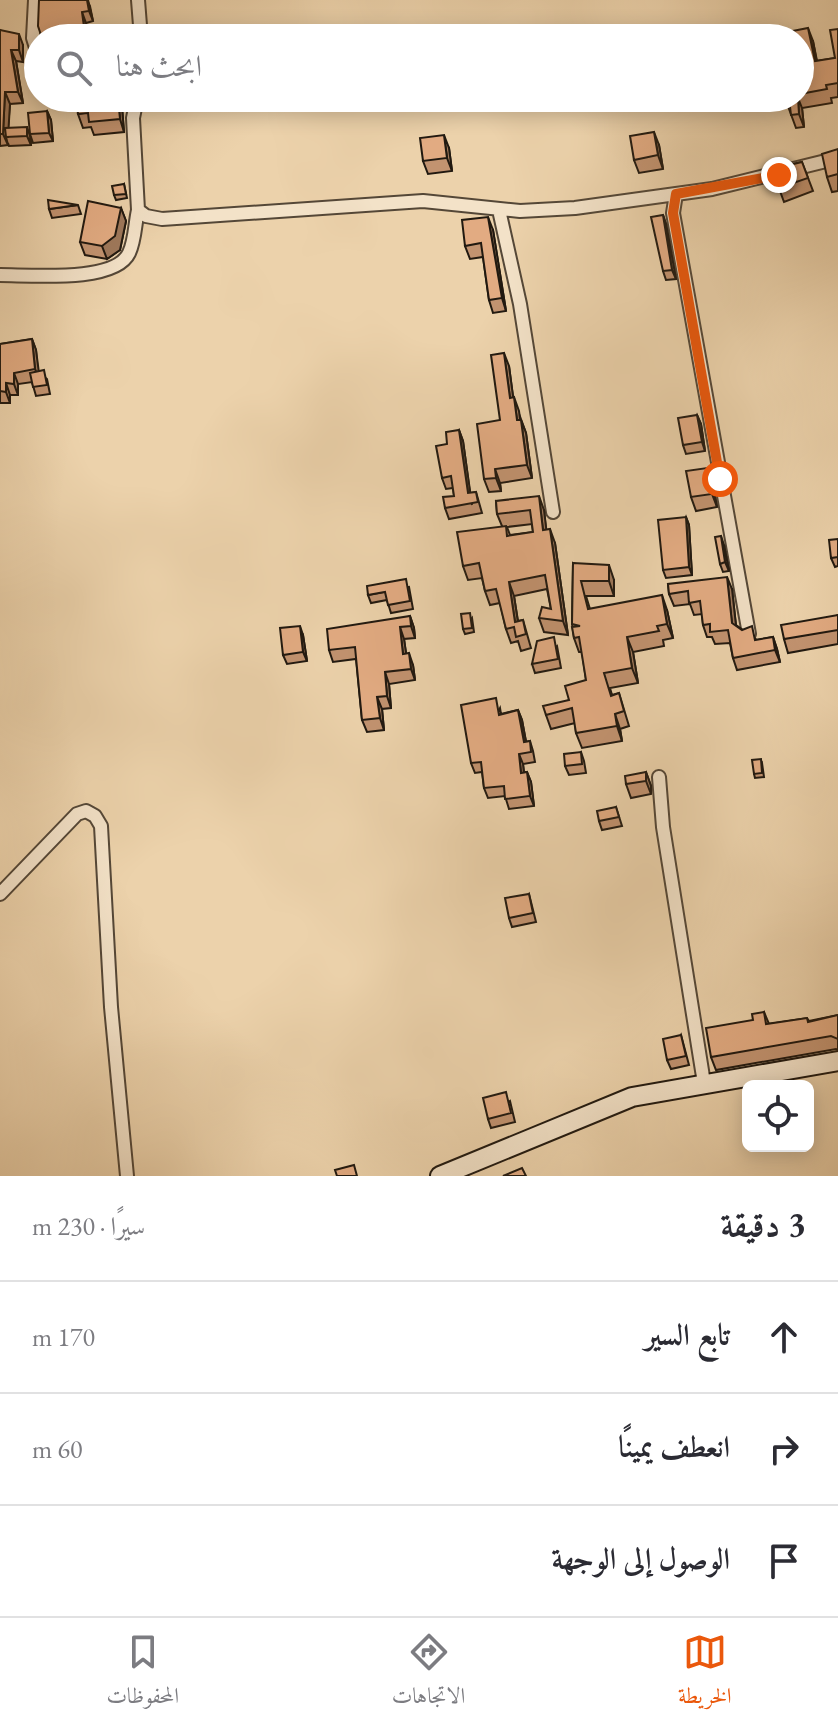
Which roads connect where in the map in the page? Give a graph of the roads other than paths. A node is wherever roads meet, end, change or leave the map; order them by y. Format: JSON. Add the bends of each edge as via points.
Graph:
{"nodes":[{"id":1,"x":35,"y":0,"type":"edge"},
{"id":2,"x":138,"y":0,"type":"edge"},
{"id":3,"x":34,"y":24,"type":"edge"},
{"id":4,"x":140,"y":24,"type":"edge"},
{"id":5,"x":17,"y":35,"type":"edge"},
{"id":6,"x":24,"y":36,"type":"edge"},
{"id":7,"x":134,"y":112,"type":"edge"},
{"id":8,"x":838,"y":158,"type":"edge"},
{"id":9,"x":676,"y":194,"type":"junction"},
{"id":10,"x":138,"y":210,"type":"junction"},
{"id":11,"x":499,"y":210,"type":"junction"},
{"id":12,"x":0,"y":275,"type":"edge"},
{"id":13,"x":553,"y":512,"type":"dead end"},
{"id":14,"x":749,"y":634,"type":"edge"},
{"id":15,"x":659,"y":777,"type":"dead end"},
{"id":16,"x":0,"y":894,"type":"edge"},
{"id":17,"x":838,"y":1061,"type":"edge"},
{"id":18,"x":704,"y":1083,"type":"junction"},
{"id":19,"x":127,"y":1176,"type":"edge"},
{"id":20,"x":440,"y":1176,"type":"edge"}],
"edges":[{"from":1,"to":3,"type":"street"},
{"from":2,"to":4,"type":"street"},
{"from":5,"to":6,"type":"street"},
{"from":7,"to":10,"type":"street"},
{"from":8,"to":9,"type":"street"},
{"from":9,"to":11,"type":"street","via":[[575,208]]},
{"from":9,"to":14,"type":"street","via":[[673,213]]},
{"from":10,"to":11,"type":"street","via":[[162,219],[423,201]]},
{"from":10,"to":12,"type":"street","via":[[129,252],[119,267],[95,273]]},
{"from":11,"to":13,"type":"street","via":[[520,304]]},
{"from":15,"to":18,"type":"street"},
{"from":16,"to":19,"type":"street","via":[[77,814],[95,816],[101,826]]},
{"from":17,"to":18,"type":"main road"},
{"from":18,"to":20,"type":"main road","via":[[609,1104]]}]}
